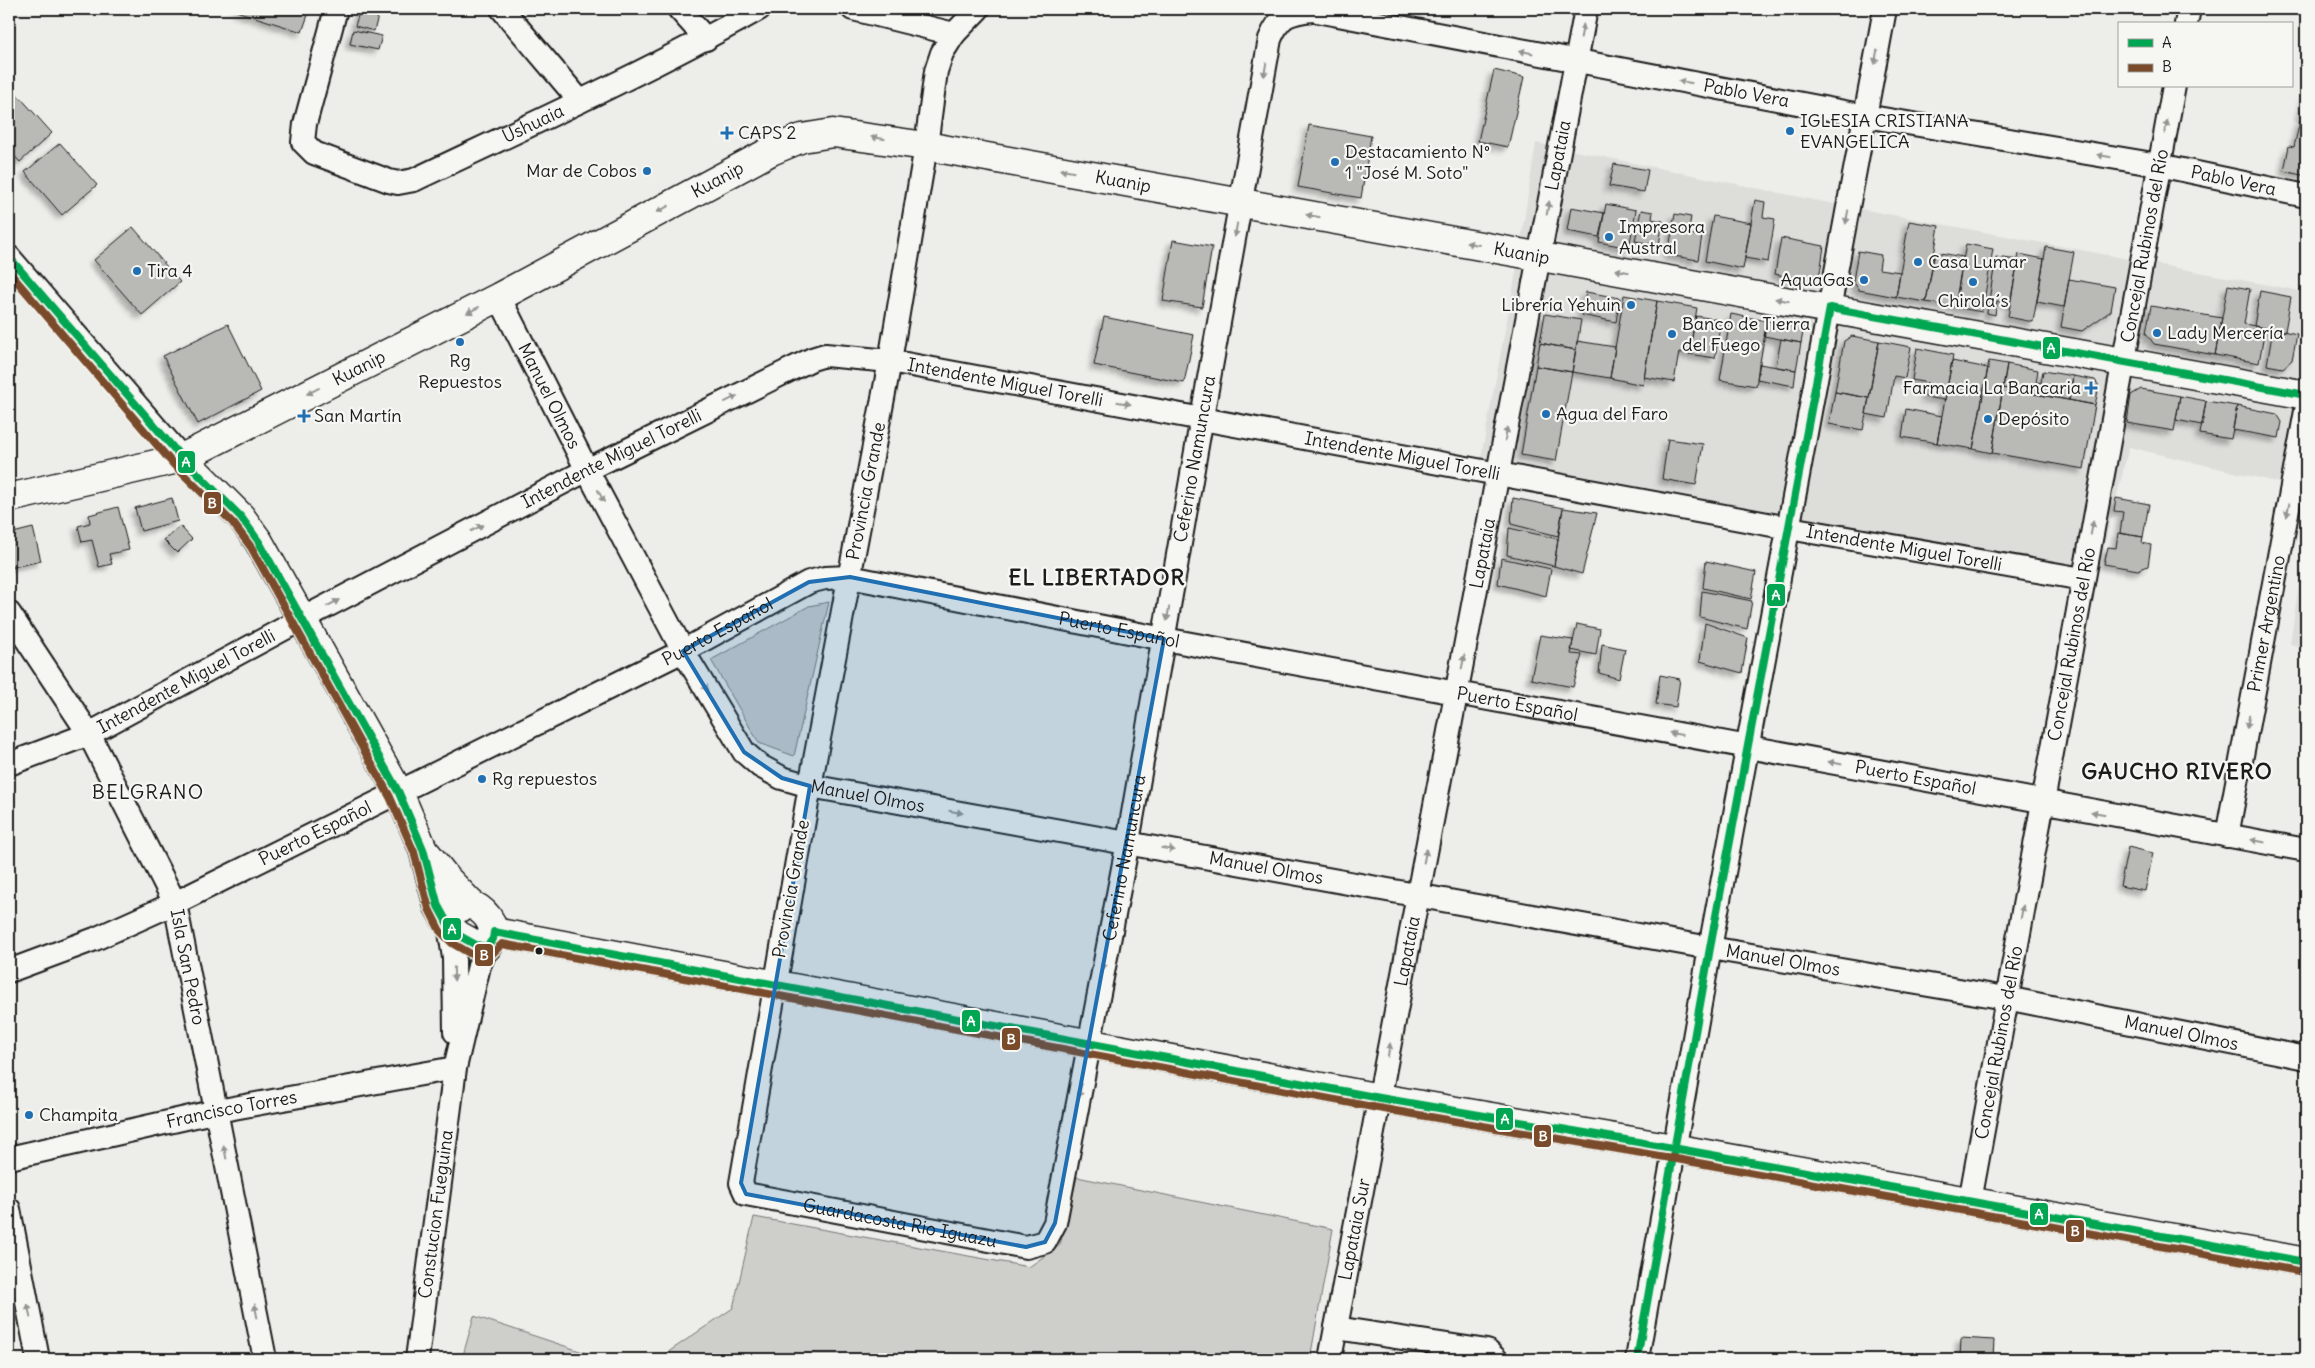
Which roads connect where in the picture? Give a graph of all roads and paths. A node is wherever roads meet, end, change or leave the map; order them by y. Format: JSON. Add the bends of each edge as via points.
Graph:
{"nodes":[{"id":1,"x":336,"y":9,"type":"edge"},
{"id":2,"x":502,"y":9,"type":"edge"},
{"id":3,"x":679,"y":9,"type":"edge"},
{"id":4,"x":759,"y":9,"type":"edge"},
{"id":5,"x":853,"y":9,"type":"edge"},
{"id":6,"x":978,"y":9,"type":"edge"},
{"id":7,"x":1586,"y":9,"type":"edge"},
{"id":8,"x":1884,"y":9,"type":"edge"},
{"id":9,"x":2189,"y":9,"type":"edge"},
{"id":10,"x":2186,"y":22,"type":"edge"},
{"id":11,"x":1277,"y":23,"type":"joint"},
{"id":12,"x":954,"y":34,"type":"junction"},
{"id":13,"x":706,"y":39,"type":"junction"},
{"id":14,"x":1576,"y":62,"type":"junction"},
{"id":15,"x":2174,"y":88,"type":"edge"},
{"id":16,"x":580,"y":101,"type":"junction"},
{"id":17,"x":1865,"y":116,"type":"junction"},
{"id":18,"x":926,"y":146,"type":"junction"},
{"id":19,"x":2159,"y":165,"type":"junction"},
{"id":20,"x":2306,"y":196,"type":"edge"},
{"id":21,"x":1241,"y":203,"type":"junction"},
{"id":22,"x":1539,"y":256,"type":"junction"},
{"id":23,"x":9,"y":257,"type":"edge"},
{"id":24,"x":499,"y":297,"type":"junction"},
{"id":25,"x":1830,"y":308,"type":"junction"},
{"id":26,"x":890,"y":361,"type":"junction"},
{"id":27,"x":2123,"y":362,"type":"junction"},
{"id":28,"x":2306,"y":395,"type":"edge"},
{"id":29,"x":2306,"y":411,"type":"edge"},
{"id":30,"x":1202,"y":417,"type":"junction"},
{"id":31,"x":182,"y":458,"type":"junction"},
{"id":32,"x":587,"y":470,"type":"junction"},
{"id":33,"x":1499,"y":474,"type":"junction"},
{"id":34,"x":9,"y":498,"type":"edge"},
{"id":35,"x":1789,"y":528,"type":"junction"},
{"id":36,"x":850,"y":577,"type":"junction"},
{"id":37,"x":2083,"y":579,"type":"junction"},
{"id":38,"x":9,"y":613,"type":"edge"},
{"id":39,"x":302,"y":620,"type":"junction"},
{"id":40,"x":1164,"y":639,"type":"junction"},
{"id":41,"x":683,"y":651,"type":"junction"},
{"id":42,"x":1457,"y":693,"type":"junction"},
{"id":43,"x":89,"y":734,"type":"junction"},
{"id":44,"x":1749,"y":747,"type":"junction"},
{"id":45,"x":9,"y":764,"type":"edge"},
{"id":46,"x":810,"y":786,"type":"junction"},
{"id":47,"x":399,"y":793,"type":"junction"},
{"id":48,"x":2041,"y":802,"type":"junction"},
{"id":49,"x":2227,"y":836,"type":"junction"},
{"id":50,"x":1128,"y":842,"type":"junction"},
{"id":51,"x":423,"y":849,"type":"junction"},
{"id":52,"x":2306,"y":850,"type":"edge"},
{"id":53,"x":1418,"y":894,"type":"junction"},
{"id":54,"x":175,"y":903,"type":"junction"},
{"id":55,"x":472,"y":904,"type":"junction"},
{"id":56,"x":448,"y":923,"type":"junction"},
{"id":57,"x":490,"y":939,"type":"junction"},
{"id":58,"x":1710,"y":948,"type":"junction"},
{"id":59,"x":9,"y":971,"type":"edge"},
{"id":60,"x":774,"y":986,"type":"junction"},
{"id":61,"x":2006,"y":998,"type":"junction"},
{"id":62,"x":1089,"y":1043,"type":"junction"},
{"id":63,"x":2306,"y":1058,"type":"edge"},
{"id":64,"x":455,"y":1068,"type":"junction"},
{"id":65,"x":1380,"y":1098,"type":"junction"},
{"id":66,"x":217,"y":1111,"type":"junction"},
{"id":67,"x":1673,"y":1148,"type":"junction"},
{"id":68,"x":9,"y":1158,"type":"edge"},
{"id":69,"x":741,"y":1183,"type":"joint"},
{"id":70,"x":1970,"y":1201,"type":"junction"},
{"id":71,"x":9,"y":1209,"type":"edge"},
{"id":72,"x":1055,"y":1223,"type":"joint"},
{"id":73,"x":2306,"y":1262,"type":"edge"},
{"id":74,"x":1336,"y":1328,"type":"junction"},
{"id":75,"x":1491,"y":1355,"type":"edge"},
{"id":76,"x":38,"y":1359,"type":"edge"},
{"id":77,"x":265,"y":1359,"type":"edge"},
{"id":78,"x":416,"y":1359,"type":"edge"},
{"id":79,"x":1330,"y":1359,"type":"edge"},
{"id":80,"x":1636,"y":1359,"type":"edge"}],
"edges":[{"from":1,"to":16,"type":"street","name":"Ushuaia","via":[[303,142],[314,152],[389,181],[414,180]]},
{"from":2,"to":16,"type":"street"},
{"from":3,"to":13,"type":"street"},
{"from":4,"to":13,"type":"street","name":"Ushuaia"},
{"from":5,"to":12,"type":"street"},
{"from":6,"to":12,"type":"street","name":"Provincia Grande"},
{"from":14,"to":7,"type":"street","name":"Lapataia","one_way":true},
{"from":8,"to":17,"type":"street","one_way":true},
{"from":9,"to":10,"type":"street"},
{"from":14,"to":11,"type":"street","name":"Pablo Vera","one_way":true,"via":[[1312,10],[1294,12]]},
{"from":11,"to":21,"type":"street","name":"Ceferino Namuncura","one_way":true,"via":[[1270,39]]},
{"from":12,"to":18,"type":"street","name":"Provincia Grande","via":[[936,71]]},
{"from":13,"to":16,"type":"street","name":"Ushuaia"},
{"from":17,"to":14,"type":"street","name":"Pablo Vera","one_way":true},
{"from":22,"to":14,"type":"street","name":"Lapataia","one_way":true},
{"from":19,"to":15,"type":"street","name":"Concejal Rubinos del Río","one_way":true},
{"from":19,"to":17,"type":"street","name":"Pablo Vera","one_way":true},
{"from":17,"to":25,"type":"street","one_way":true},
{"from":21,"to":18,"type":"main road","name":"Kuanip","one_way":true},
{"from":18,"to":24,"type":"main road","name":"Kuanip","one_way":true,"via":[[852,134],[802,138],[771,151]]},
{"from":18,"to":26,"type":"street","name":"Provincia Grande"},
{"from":19,"to":20,"type":"street","name":"Pablo Vera"},
{"from":19,"to":27,"type":"street","name":"Concejal Rubinos del Río"},
{"from":22,"to":21,"type":"main road","name":"Kuanip","one_way":true},
{"from":21,"to":30,"type":"street","name":"Ceferino Namuncura","one_way":true},
{"from":25,"to":22,"type":"main road","name":"Kuanip","one_way":true},
{"from":33,"to":22,"type":"street","name":"Lapataia","one_way":true},
{"from":23,"to":31,"type":"street"},
{"from":24,"to":31,"type":"main road","name":"Kuanip","one_way":true},
{"from":24,"to":32,"type":"street","name":"Manuel Olmos"},
{"from":25,"to":27,"type":"main road","name":"Kuanip"},
{"from":25,"to":35,"type":"street"},
{"from":26,"to":30,"type":"street","name":"Intendente Miguel Torelli","one_way":true},
{"from":32,"to":26,"type":"street","name":"Intendente Miguel Torelli","one_way":true,"via":[[812,359],[825,355]]},
{"from":26,"to":36,"type":"street","name":"Provincia Grande"},
{"from":27,"to":28,"type":"main road","name":"Kuanip"},
{"from":37,"to":27,"type":"street","name":"Concejal Rubinos del Río","one_way":true},
{"from":29,"to":49,"type":"street","name":"Primer Argentino","one_way":true},
{"from":30,"to":33,"type":"street","name":"Intendente Miguel Torelli"},
{"from":30,"to":40,"type":"street","name":"Ceferino Namuncura","one_way":true},
{"from":31,"to":34,"type":"main road","name":"Kuanip"},
{"from":31,"to":39,"type":"main road","via":[[250,529]]},
{"from":39,"to":32,"type":"street","name":"Intendente Miguel Torelli","one_way":true},
{"from":32,"to":41,"type":"street","name":"Manuel Olmos","one_way":true},
{"from":33,"to":35,"type":"street","name":"Intendente Miguel Torelli"},
{"from":42,"to":33,"type":"street","name":"Lapataia","one_way":true},
{"from":35,"to":37,"type":"street","name":"Intendente Miguel Torelli"},
{"from":35,"to":44,"type":"street"},
{"from":36,"to":40,"type":"street","name":"Puerto Español"},
{"from":36,"to":41,"type":"street","name":"Puerto Español","via":[[809,582]]},
{"from":36,"to":46,"type":"street","name":"Provincia Grande"},
{"from":37,"to":48,"type":"street","name":"Concejal Rubinos del Río"},
{"from":38,"to":43,"type":"street","name":"Isla San Pedro"},
{"from":39,"to":43,"type":"street","name":"Intendente Miguel Torelli"},
{"from":39,"to":47,"type":"main road"},
{"from":40,"to":42,"type":"street","name":"Puerto Español"},
{"from":40,"to":50,"type":"street","name":"Ceferino Namuncura"},
{"from":41,"to":46,"type":"street","name":"Manuel Olmos","one_way":true,"via":[[744,752],[775,774]]},
{"from":41,"to":47,"type":"street","name":"Puerto Español"},
{"from":44,"to":42,"type":"street","name":"Puerto Español","one_way":true},
{"from":53,"to":42,"type":"street","name":"Lapataia","one_way":true},
{"from":43,"to":45,"type":"street","name":"Intendente Miguel Torelli"},
{"from":43,"to":54,"type":"street","name":"Isla San Pedro"},
{"from":48,"to":44,"type":"street","name":"Puerto Español","one_way":true},
{"from":44,"to":58,"type":"street"},
{"from":46,"to":50,"type":"street","name":"Manuel Olmos","one_way":true},
{"from":46,"to":60,"type":"street","name":"Provincia Grande"},
{"from":47,"to":51,"type":"main road"},
{"from":47,"to":54,"type":"street","name":"Puerto Español"},
{"from":49,"to":48,"type":"street","name":"Puerto Español","one_way":true},
{"from":61,"to":48,"type":"street","name":"Concejal Rubinos del Río","one_way":true},
{"from":52,"to":49,"type":"street","name":"Puerto Español","one_way":true},
{"from":50,"to":53,"type":"street","name":"Manuel Olmos","one_way":true},
{"from":50,"to":62,"type":"street","name":"Ceferino Namuncura","one_way":true},
{"from":51,"to":55,"type":"main road"},
{"from":51,"to":56,"type":"main road","via":[[438,906]]},
{"from":53,"to":58,"type":"street","name":"Manuel Olmos"},
{"from":65,"to":53,"type":"street","name":"Lapataia","one_way":true},
{"from":54,"to":59,"type":"street","name":"Puerto Español","via":[[95,939]]},
{"from":54,"to":66,"type":"street","name":"Isla San Pedro"},
{"from":55,"to":56,"type":"main road","via":[[453,910]]},
{"from":55,"to":57,"type":"main road","via":[[490,920]]},
{"from":56,"to":57,"type":"main road","via":[[476,945]]},
{"from":56,"to":64,"type":"street","one_way":true,"via":[[454,958]]},
{"from":57,"to":60,"type":"main road"},
{"from":57,"to":64,"type":"street","via":[[479,966]]},
{"from":58,"to":61,"type":"street","name":"Manuel Olmos"},
{"from":58,"to":67,"type":"street"},
{"from":60,"to":62,"type":"main road"},
{"from":60,"to":69,"type":"street","name":"Provincia Grande"},
{"from":61,"to":63,"type":"street","name":"Manuel Olmos"},
{"from":61,"to":70,"type":"street","name":"Concejal Rubinos del Río"},
{"from":62,"to":65,"type":"main road"},
{"from":62,"to":72,"type":"street","name":"Ceferino Namuncura","one_way":true},
{"from":64,"to":66,"type":"street","name":"Francisco Torres"},
{"from":64,"to":78,"type":"street","name":"Constucion Fueguina"},
{"from":65,"to":67,"type":"main road"},
{"from":65,"to":74,"type":"street","name":"Lapataia Sur"},
{"from":66,"to":68,"type":"street","name":"Francisco Torres"},
{"from":77,"to":66,"type":"street","name":"Isla San Pedro","one_way":true},
{"from":67,"to":70,"type":"main road"},
{"from":67,"to":80,"type":"street"},
{"from":69,"to":72,"type":"street","name":"Guardacosta Rio Iguazu","via":[[746,1194],[1026,1247],[1045,1242]]},
{"from":70,"to":73,"type":"main road"},
{"from":76,"to":71,"type":"street","one_way":true},
{"from":74,"to":75,"type":"street"},
{"from":74,"to":79,"type":"street","name":"Lapataia Sur"}]}
